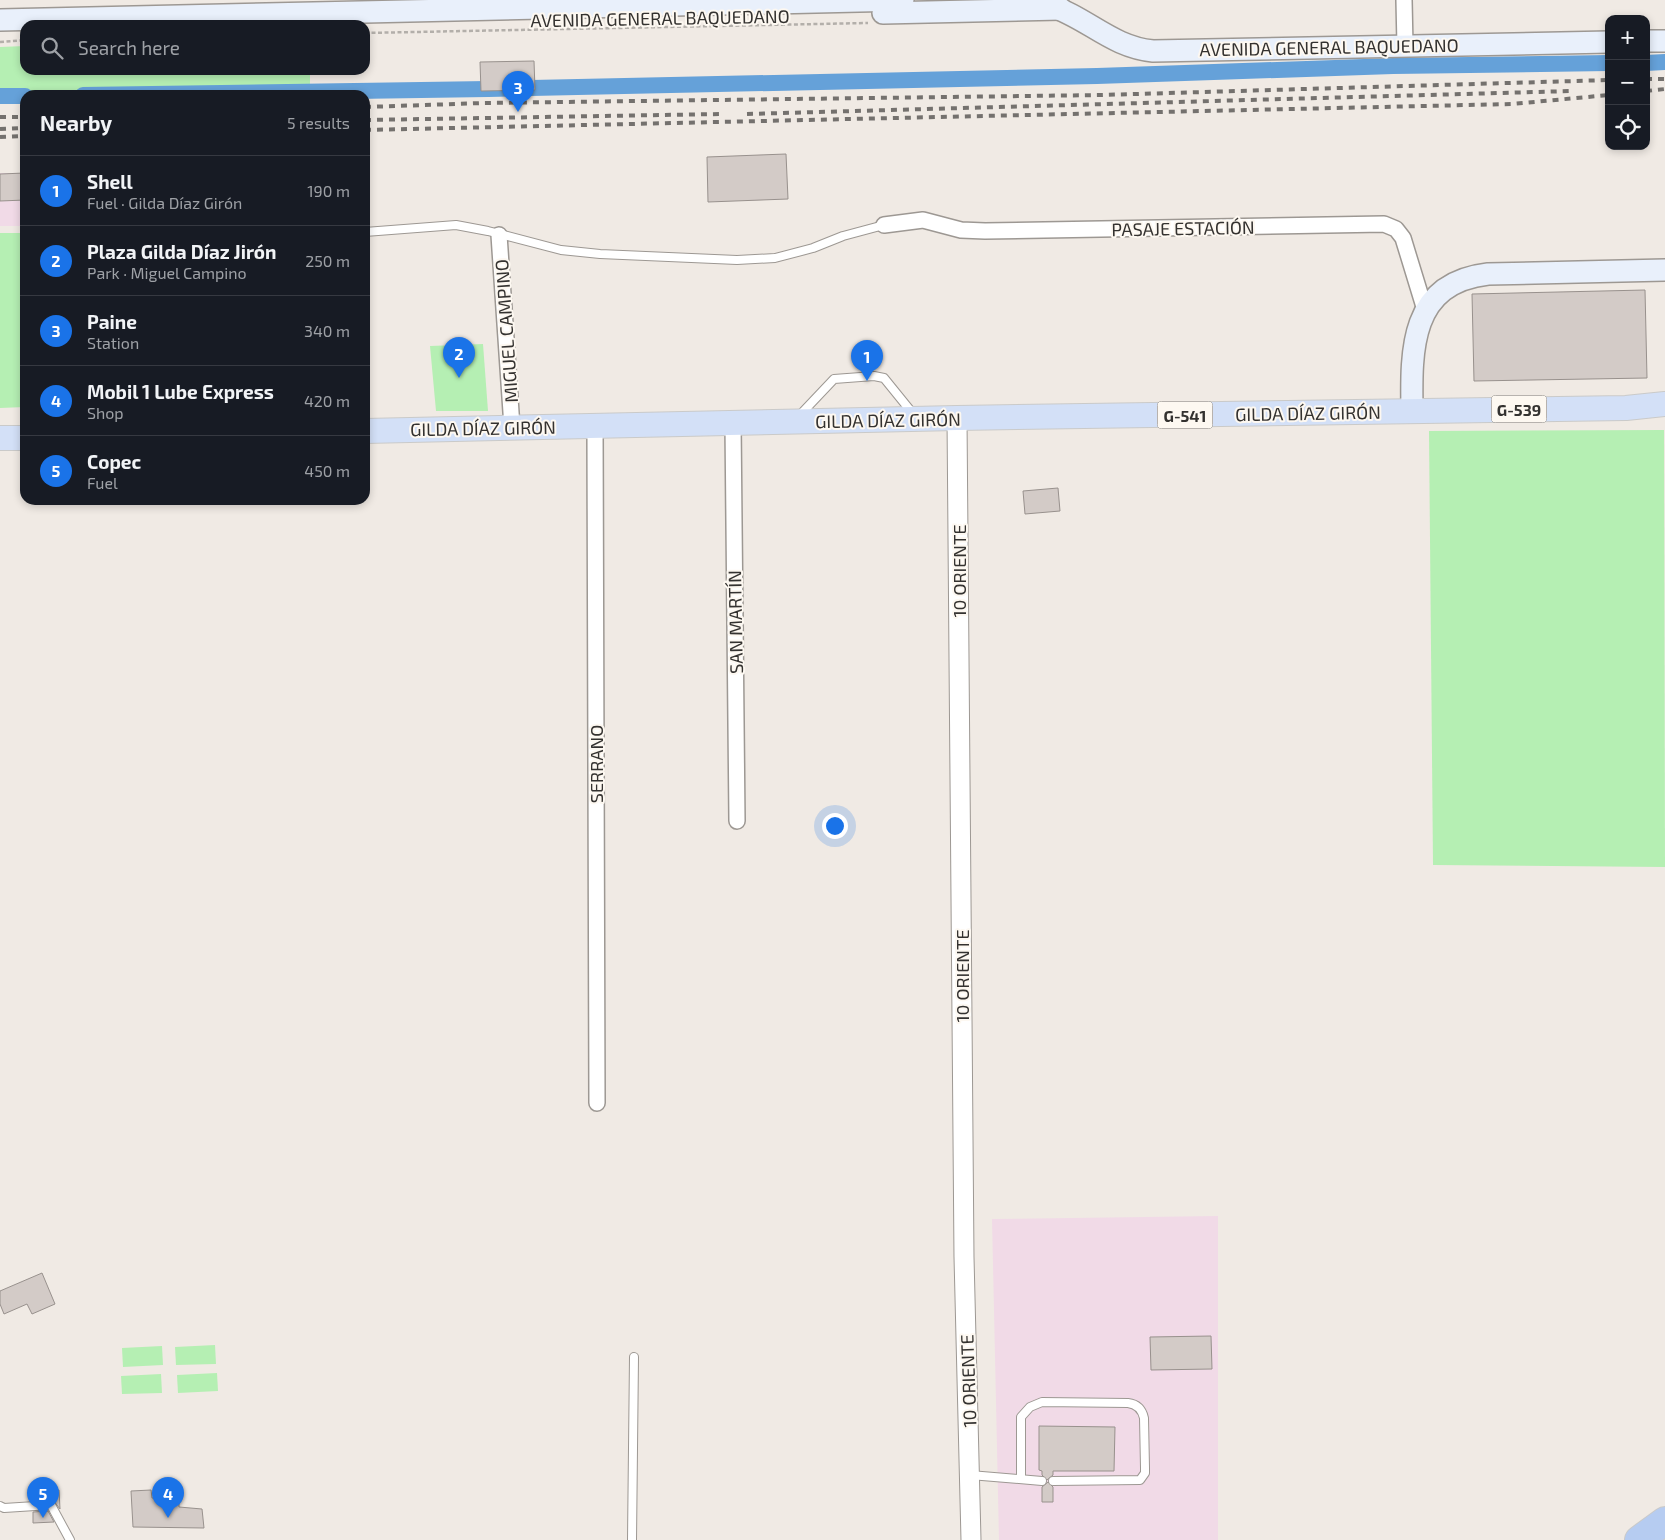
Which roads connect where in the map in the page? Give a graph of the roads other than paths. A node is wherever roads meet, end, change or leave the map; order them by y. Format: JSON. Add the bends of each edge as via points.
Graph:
{"nodes":[{"id":1,"x":904,"y":0,"type":"edge"},
{"id":2,"x":1020,"y":0,"type":"edge"},
{"id":3,"x":1404,"y":0,"type":"edge"},
{"id":4,"x":1061,"y":9,"type":"junction"},
{"id":5,"x":494,"y":10,"type":"edge"},
{"id":6,"x":0,"y":20,"type":"edge"},
{"id":7,"x":370,"y":21,"type":"edge"},
{"id":8,"x":20,"y":32,"type":"edge"},
{"id":9,"x":0,"y":34,"type":"edge"},
{"id":10,"x":1650,"y":41,"type":"edge"},
{"id":11,"x":1665,"y":41,"type":"edge"},
{"id":12,"x":1605,"y":42,"type":"edge"},
{"id":13,"x":1405,"y":46,"type":"junction"},
{"id":14,"x":884,"y":225,"type":"joint"},
{"id":15,"x":370,"y":232,"type":"edge"},
{"id":16,"x":499,"y":234,"type":"junction"},
{"id":17,"x":1665,"y":270,"type":"edge"},
{"id":18,"x":1425,"y":310,"type":"junction"},
{"id":19,"x":1665,"y":404,"type":"edge"},
{"id":20,"x":1626,"y":408,"type":"junction"},
{"id":21,"x":1412,"y":411,"type":"junction"},
{"id":22,"x":958,"y":418,"type":"junction"},
{"id":23,"x":917,"y":419,"type":"junction"},
{"id":24,"x":794,"y":421,"type":"junction"},
{"id":25,"x":1665,"y":422,"type":"edge"},
{"id":26,"x":733,"y":423,"type":"junction"},
{"id":27,"x":594,"y":426,"type":"junction"},
{"id":28,"x":512,"y":427,"type":"junction"},
{"id":29,"x":370,"y":431,"type":"edge"},
{"id":30,"x":0,"y":438,"type":"edge"},
{"id":31,"x":20,"y":438,"type":"edge"},
{"id":32,"x":737,"y":821,"type":"dead end"},
{"id":33,"x":597,"y":1103,"type":"dead end"},
{"id":34,"x":634,"y":1357,"type":"dead end"},
{"id":35,"x":970,"y":1475,"type":"junction"},
{"id":36,"x":1020,"y":1478,"type":"junction"},
{"id":37,"x":1042,"y":1480,"type":"dead end"},
{"id":38,"x":1053,"y":1481,"type":"dead end"},
{"id":39,"x":2,"y":1507,"type":"edge"},
{"id":40,"x":0,"y":1516,"type":"edge"},
{"id":41,"x":1665,"y":1521,"type":"edge"},
{"id":42,"x":971,"y":1537,"type":"edge"},
{"id":43,"x":70,"y":1540,"type":"edge"},
{"id":44,"x":632,"y":1540,"type":"edge"},
{"id":45,"x":1639,"y":1540,"type":"edge"}],
"edges":[{"from":1,"to":5,"type":"main road","name":"AVENIDA GENERAL BAQUEDANO"},
{"from":2,"to":4,"type":"main road","name":"AVENIDA GENERAL BAQUEDANO"},
{"from":3,"to":13,"type":"street"},
{"from":4,"to":5,"type":"main road","name":"AVENIDA GENERAL BAQUEDANO"},
{"from":4,"to":13,"type":"main road","name":"AVENIDA GENERAL BAQUEDANO","via":[[1119,43],[1141,50]]},
{"from":5,"to":6,"type":"main road","name":"AVENIDA GENERAL BAQUEDANO"},
{"from":5,"to":7,"type":"main road","name":"AVENIDA GENERAL BAQUEDANO"},
{"from":8,"to":9,"type":"main road"},
{"from":10,"to":11,"type":"main road"},
{"from":12,"to":13,"type":"main road","name":"AVENIDA GENERAL BAQUEDANO"},
{"from":14,"to":16,"type":"lane","via":[[775,258],[737,260],[561,250]]},
{"from":14,"to":18,"type":"street","name":"PASAJE ESTACIÓN","via":[[923,220],[961,230],[985,231],[1384,224],[1396,229],[1403,238]]},
{"from":15,"to":16,"type":"lane","via":[[456,225]]},
{"from":16,"to":28,"type":"street","name":"MIGUEL CAMPINO"},
{"from":17,"to":18,"type":"main road","via":[[1478,275],[1450,286]]},
{"from":18,"to":21,"type":"main road","via":[[1413,348]]},
{"from":19,"to":20,"type":"main road","name":"GILDA DÍAZ GIRÓN","number":"G-539"},
{"from":20,"to":21,"type":"main road","name":"GILDA DÍAZ GIRÓN","number":"G-539"},
{"from":20,"to":25,"type":"main road","name":"GILDA DÍAZ GIRÓN","number":"G-539"},
{"from":21,"to":22,"type":"main road","name":"GILDA DÍAZ GIRÓN","number":"G-541"},
{"from":22,"to":23,"type":"main road","name":"GILDA DÍAZ GIRÓN"},
{"from":22,"to":35,"type":"street","name":"10 ORIENTE","via":[[964,1257]]},
{"from":23,"to":24,"type":"main road","name":"GILDA DÍAZ GIRÓN"},
{"from":23,"to":24,"type":"lane","via":[[888,381],[874,376],[834,379]]},
{"from":24,"to":26,"type":"main road","name":"GILDA DÍAZ GIRÓN"},
{"from":26,"to":27,"type":"main road","name":"GILDA DÍAZ GIRÓN"},
{"from":26,"to":32,"type":"street","name":"SAN MARTÍN"},
{"from":27,"to":28,"type":"main road","name":"GILDA DÍAZ GIRÓN"},
{"from":27,"to":33,"type":"street","name":"SERRANO"},
{"from":28,"to":29,"type":"main road","name":"GILDA DÍAZ GIRÓN"},
{"from":30,"to":31,"type":"main road"},
{"from":34,"to":44,"type":"lane"},
{"from":35,"to":36,"type":"lane"},
{"from":35,"to":42,"type":"street","name":"10 ORIENTE"},
{"from":36,"to":37,"type":"lane"},
{"from":36,"to":38,"type":"lane","via":[[1021,1417],[1030,1407],[1042,1402],[1128,1403],[1141,1410],[1145,1473],[1140,1480]]},
{"from":39,"to":40,"type":"lane"},
{"from":39,"to":43,"type":"lane","via":[[50,1505]]},
{"from":41,"to":45,"type":"highway"}]}
